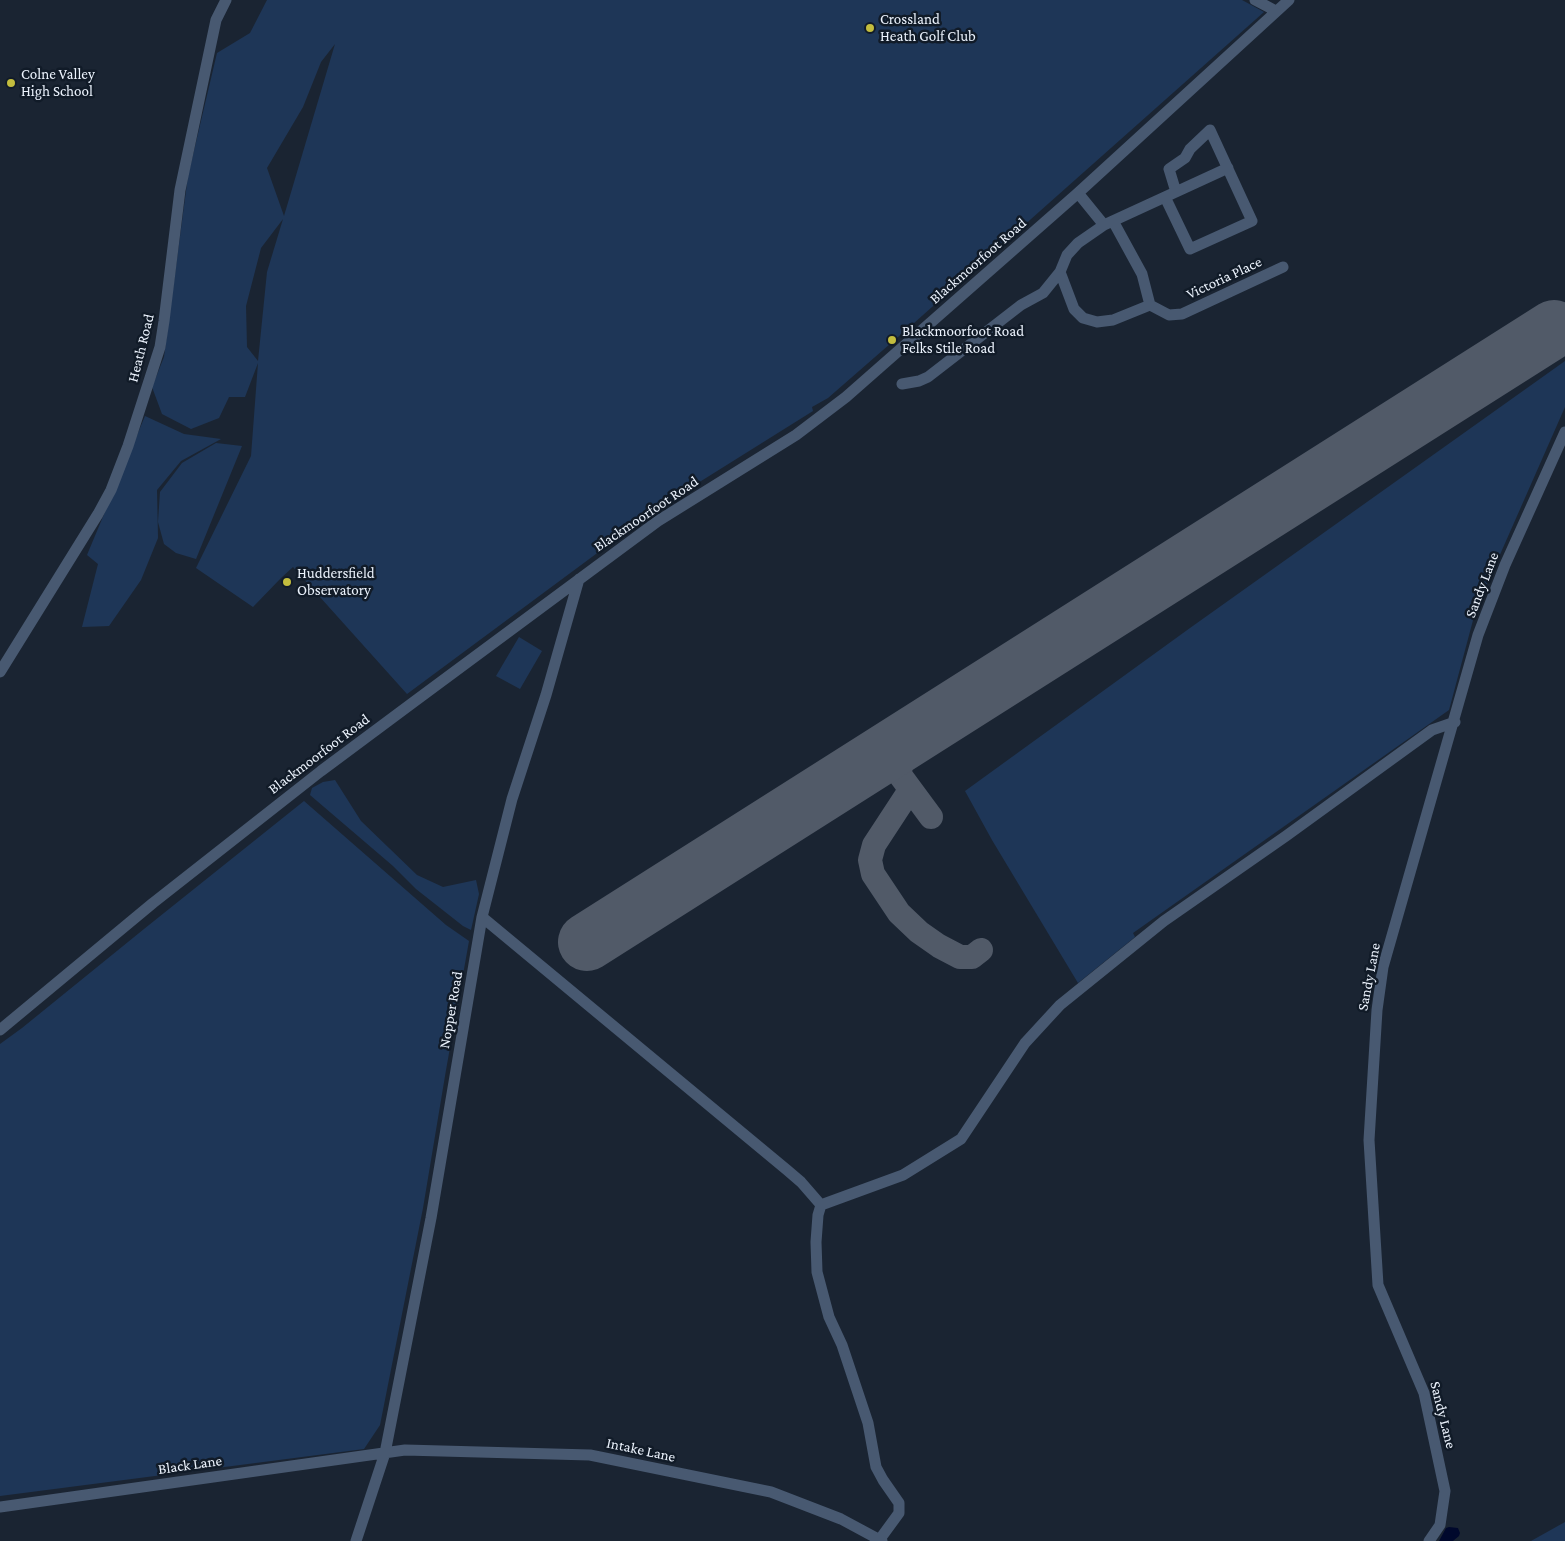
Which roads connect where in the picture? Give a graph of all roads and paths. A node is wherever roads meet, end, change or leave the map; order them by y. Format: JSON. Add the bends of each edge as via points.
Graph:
{"nodes":[{"id":1,"x":226,"y":0,"type":"edge"},
{"id":2,"x":1255,"y":0,"type":"edge"},
{"id":3,"x":1289,"y":0,"type":"edge"},
{"id":4,"x":1276,"y":11,"type":"junction"},
{"id":5,"x":1228,"y":168,"type":"junction"},
{"id":6,"x":1176,"y":192,"type":"junction"},
{"id":7,"x":1078,"y":193,"type":"junction"},
{"id":8,"x":1165,"y":197,"type":"junction"},
{"id":9,"x":1108,"y":223,"type":"junction"},
{"id":10,"x":1283,"y":267,"type":"dead end"},
{"id":11,"x":1060,"y":272,"type":"junction"},
{"id":12,"x":1150,"y":305,"type":"junction"},
{"id":13,"x":902,"y":384,"type":"dead end"},
{"id":14,"x":1565,"y":432,"type":"edge"},
{"id":15,"x":579,"y":580,"type":"junction"},
{"id":16,"x":0,"y":672,"type":"edge"},
{"id":17,"x":1455,"y":722,"type":"junction"},
{"id":18,"x":482,"y":917,"type":"junction"},
{"id":19,"x":0,"y":1030,"type":"edge"},
{"id":20,"x":821,"y":1204,"type":"junction"},
{"id":21,"x":385,"y":1453,"type":"junction"},
{"id":22,"x":0,"y":1507,"type":"edge"},
{"id":23,"x":881,"y":1540,"type":"edge"},
{"id":24,"x":356,"y":1541,"type":"edge"},
{"id":25,"x":1429,"y":1541,"type":"edge"}],
"edges":[{"from":1,"to":16,"type":"street","name":"Heath Road","via":[[216,20],[180,190],[160,347],[128,446],[98,514]]},
{"from":2,"to":4,"type":"street"},
{"from":3,"to":4,"type":"street","name":"Blackmoorfoot Road"},
{"from":4,"to":7,"type":"street","name":"Blackmoorfoot Road"},
{"from":5,"to":6,"type":"street"},
{"from":5,"to":6,"type":"street","via":[[1210,130],[1185,158],[1169,169]]},
{"from":5,"to":8,"type":"street","via":[[1252,221],[1190,248]]},
{"from":6,"to":8,"type":"street"},
{"from":7,"to":9,"type":"street"},
{"from":7,"to":15,"type":"street","name":"Blackmoorfoot Road","via":[[846,397],[796,436],[658,522]]},
{"from":8,"to":9,"type":"street"},
{"from":9,"to":11,"type":"street","via":[[1072,249]]},
{"from":9,"to":12,"type":"street","via":[[1142,274]]},
{"from":10,"to":12,"type":"street","name":"Victoria Place","via":[[1182,314],[1169,315]]},
{"from":11,"to":12,"type":"street","via":[[1074,309],[1082,318],[1097,322],[1113,320]]},
{"from":11,"to":13,"type":"street","via":[[1043,293],[1021,305],[928,377]]},
{"from":14,"to":17,"type":"street","name":"Sandy Lane","via":[[1505,565],[1478,635]]},
{"from":15,"to":18,"type":"street","name":"Nopper Road","via":[[512,799]]},
{"from":15,"to":19,"type":"street","name":"Blackmoorfoot Road","via":[[295,791],[154,902]]},
{"from":17,"to":20,"type":"street","via":[[1432,730],[1164,921],[1060,1005],[1025,1043],[961,1139],[903,1175]]},
{"from":17,"to":25,"type":"street","name":"Sandy Lane","via":[[1383,967],[1377,1010],[1369,1140],[1378,1285],[1424,1393],[1445,1491],[1440,1525]]},
{"from":18,"to":20,"type":"street","via":[[787,1170]]},
{"from":18,"to":21,"type":"street","name":"Nopper Road","via":[[431,1218]]},
{"from":20,"to":23,"type":"street","via":[[816,1242],[817,1272],[829,1317],[842,1345],[868,1423],[876,1466],[899,1503],[899,1513]]},
{"from":21,"to":22,"type":"street","name":"Black Lane"},
{"from":21,"to":23,"type":"street","name":"Intake Lane","via":[[405,1450],[590,1455],[771,1492],[841,1519]]},
{"from":21,"to":24,"type":"street","name":"Nopper Road"}]}
